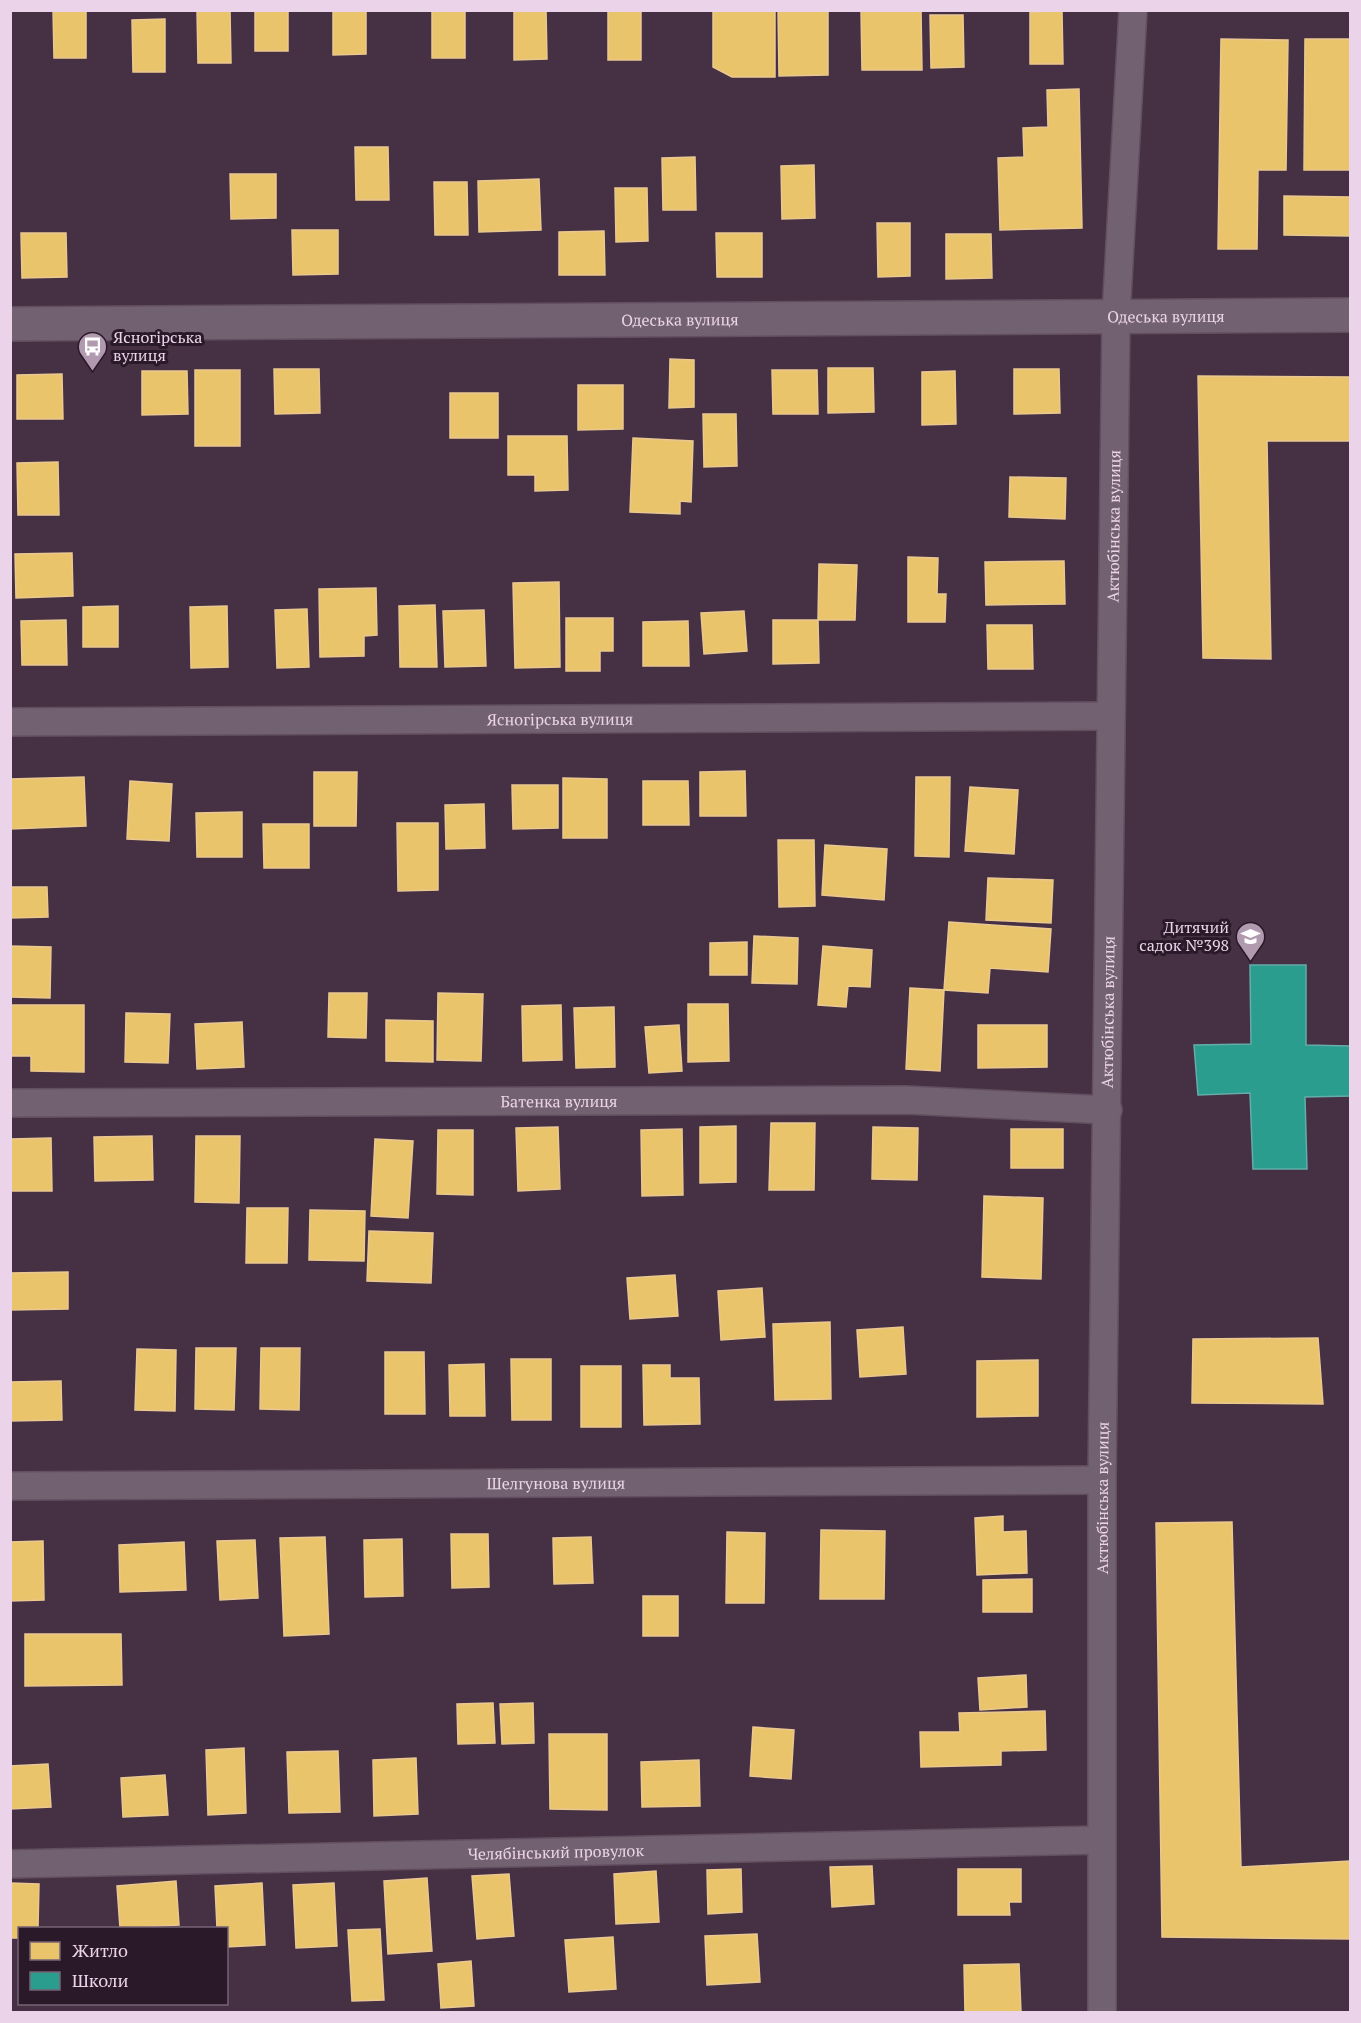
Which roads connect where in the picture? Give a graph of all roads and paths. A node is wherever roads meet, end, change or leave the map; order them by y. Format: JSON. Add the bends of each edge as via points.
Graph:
{"nodes":[{"id":1,"x":1133,"y":10,"type":"edge"},
{"id":2,"x":1350,"y":315,"type":"edge"},
{"id":3,"x":1116,"y":316,"type":"junction"},
{"id":4,"x":10,"y":324,"type":"edge"},
{"id":5,"x":1111,"y":716,"type":"junction"},
{"id":6,"x":10,"y":722,"type":"edge"},
{"id":7,"x":10,"y":1103,"type":"edge"},
{"id":8,"x":1108,"y":1110,"type":"junction"},
{"id":9,"x":1102,"y":1480,"type":"junction"},
{"id":10,"x":10,"y":1486,"type":"edge"},
{"id":11,"x":1101,"y":1840,"type":"junction"},
{"id":12,"x":10,"y":1864,"type":"edge"},
{"id":13,"x":1102,"y":2013,"type":"edge"}],
"edges":[{"from":1,"to":3,"type":"street","name":"Актюбінська вулиця"},
{"from":2,"to":3,"type":"street","name":"Одеська вулиця"},
{"from":3,"to":4,"type":"street","name":"Одеська вулиця"},
{"from":3,"to":5,"type":"street","name":"Актюбінська вулиця"},
{"from":5,"to":6,"type":"street","name":"Ясногірська вулиця"},
{"from":5,"to":8,"type":"street","name":"Актюбінська вулиця"},
{"from":7,"to":8,"type":"street","name":"Батенка вулиця","via":[[906,1100]]},
{"from":8,"to":9,"type":"street","name":"Актюбінська вулиця"},
{"from":9,"to":10,"type":"street","name":"Шелгунова вулиця"},
{"from":9,"to":11,"type":"street","name":"Актюбінська вулиця"},
{"from":11,"to":12,"type":"street","name":"Челябінський провулок"},
{"from":11,"to":13,"type":"street","name":"Актюбінська вулиця"}]}
